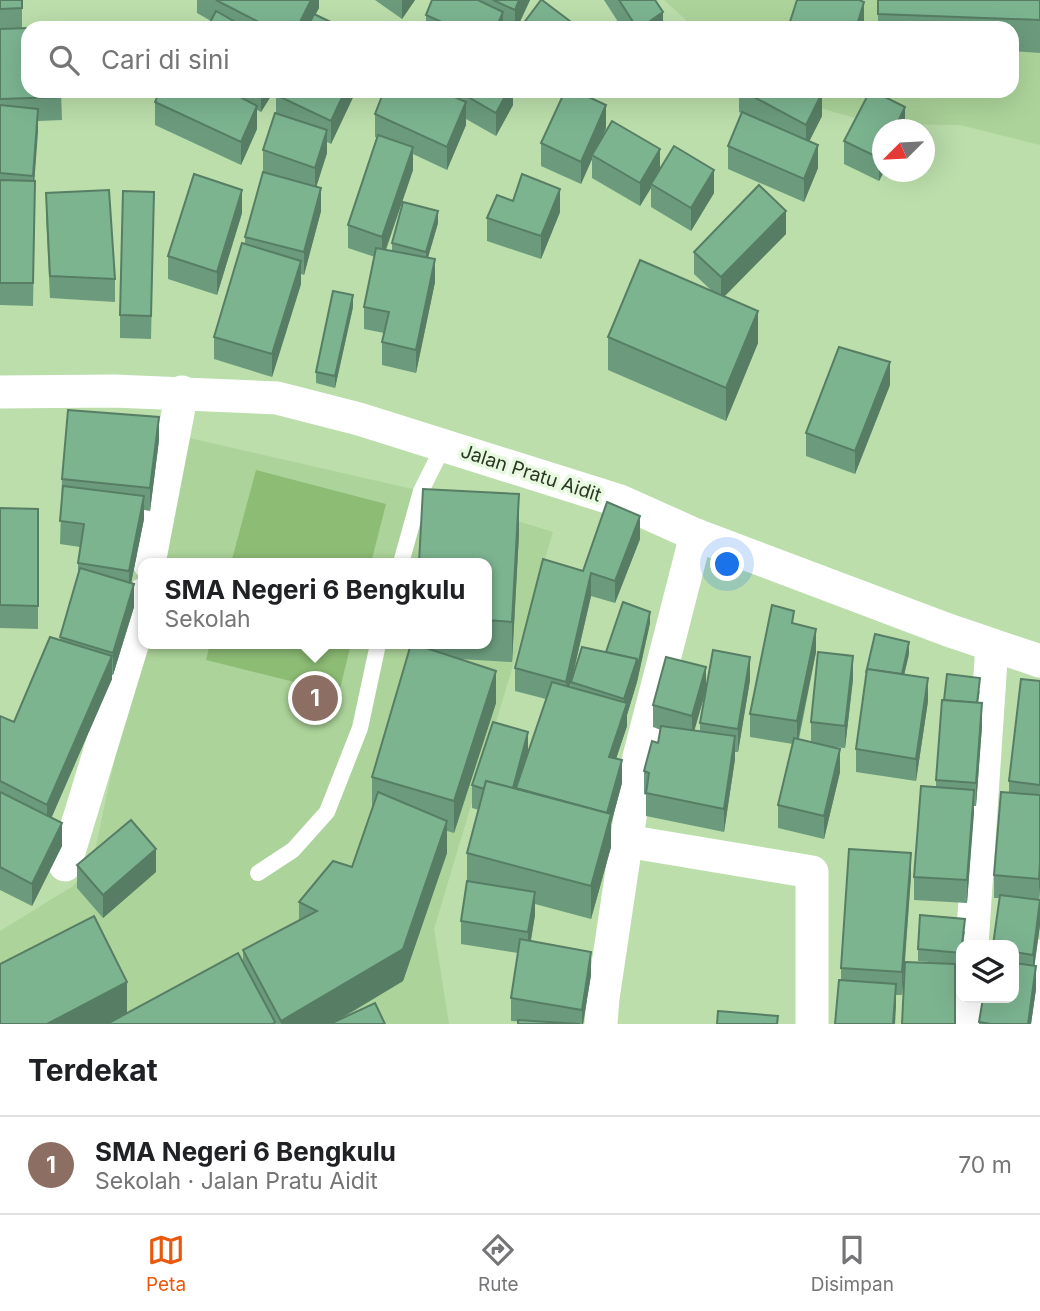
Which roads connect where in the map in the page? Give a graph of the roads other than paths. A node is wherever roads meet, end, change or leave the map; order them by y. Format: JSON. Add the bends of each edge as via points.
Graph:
{"nodes":[{"id":1,"x":0,"y":392,"type":"edge"},
{"id":2,"x":182,"y":392,"type":"junction"},
{"id":3,"x":444,"y":445,"type":"junction"},
{"id":4,"x":696,"y":534,"type":"junction"},
{"id":5,"x":150,"y":558,"type":"edge"},
{"id":6,"x":402,"y":558,"type":"edge"},
{"id":7,"x":138,"y":624,"type":"edge"},
{"id":8,"x":992,"y":645,"type":"junction"},
{"id":9,"x":377,"y":649,"type":"edge"},
{"id":10,"x":1040,"y":661,"type":"edge"},
{"id":11,"x":626,"y":841,"type":"junction"},
{"id":12,"x":65,"y":865,"type":"dead end"},
{"id":13,"x":258,"y":873,"type":"dead end"},
{"id":14,"x":972,"y":940,"type":"edge"},
{"id":15,"x":1040,"y":957,"type":"edge"},
{"id":16,"x":969,"y":1003,"type":"edge"},
{"id":17,"x":601,"y":1024,"type":"edge"},
{"id":18,"x":812,"y":1024,"type":"edge"},
{"id":19,"x":967,"y":1024,"type":"edge"},
{"id":20,"x":1033,"y":1024,"type":"edge"}],
"edges":[{"from":1,"to":2,"type":"street","name":"Jalan Pratu Aidit"},
{"from":2,"to":3,"type":"street","name":"Jalan Pratu Aidit","via":[[277,398]]},
{"from":2,"to":5,"type":"street"},
{"from":3,"to":4,"type":"street","name":"Jalan Pratu Aidit","via":[[620,501]]},
{"from":3,"to":6,"type":"lane","via":[[421,491]]},
{"from":4,"to":8,"type":"street","name":"Jalan Pratu Aidit"},
{"from":4,"to":11,"type":"street","via":[[639,757]]},
{"from":7,"to":12,"type":"street"},
{"from":8,"to":10,"type":"street","name":"Jalan Pratu Aidit"},
{"from":8,"to":14,"type":"street"},
{"from":9,"to":13,"type":"lane","via":[[360,728],[327,812],[293,850]]},
{"from":11,"to":17,"type":"street"},
{"from":11,"to":18,"type":"street","via":[[812,872]]},
{"from":15,"to":20,"type":"street"},
{"from":16,"to":19,"type":"street"}]}
